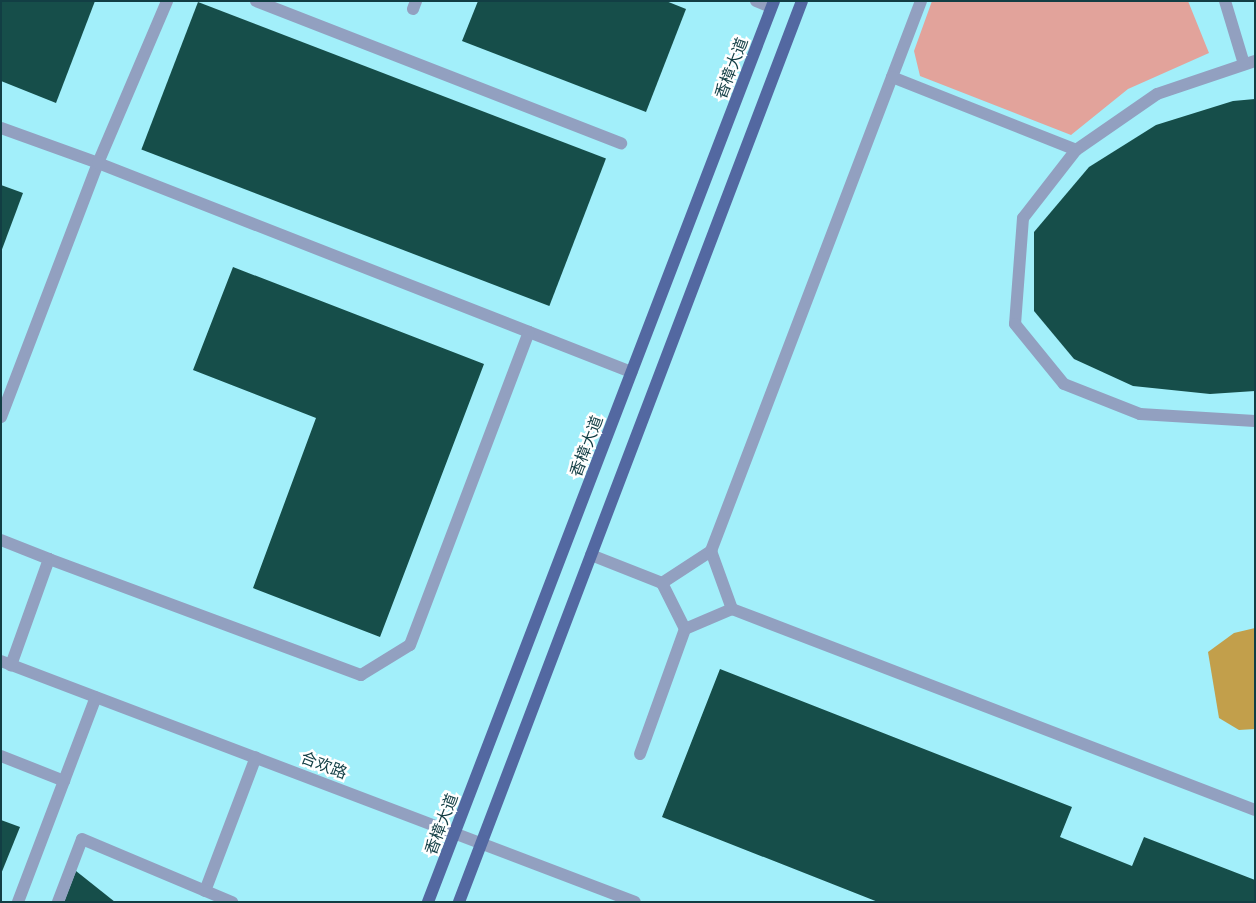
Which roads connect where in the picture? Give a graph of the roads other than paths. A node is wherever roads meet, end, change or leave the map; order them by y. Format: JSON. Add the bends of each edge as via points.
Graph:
{"nodes":[{"id":1,"x":167,"y":1,"type":"edge"},
{"id":2,"x":256,"y":1,"type":"edge"},
{"id":3,"x":756,"y":1,"type":"edge"},
{"id":4,"x":802,"y":1,"type":"edge"},
{"id":5,"x":921,"y":1,"type":"edge"},
{"id":6,"x":1225,"y":1,"type":"edge"},
{"id":7,"x":773,"y":4,"type":"edge"},
{"id":8,"x":1249,"y":62,"type":"edge"},
{"id":9,"x":892,"y":77,"type":"junction"},
{"id":10,"x":1,"y":128,"type":"edge"},
{"id":11,"x":621,"y":143,"type":"dead end"},
{"id":12,"x":1076,"y":150,"type":"junction"},
{"id":13,"x":98,"y":163,"type":"junction"},
{"id":14,"x":529,"y":332,"type":"junction"},
{"id":15,"x":632,"y":372,"type":"junction"},
{"id":16,"x":1,"y":417,"type":"edge"},
{"id":17,"x":1255,"y":421,"type":"edge"},
{"id":18,"x":1,"y":540,"type":"edge"},
{"id":19,"x":711,"y":551,"type":"junction"},
{"id":20,"x":591,"y":556,"type":"junction"},
{"id":21,"x":49,"y":559,"type":"junction"},
{"id":22,"x":662,"y":583,"type":"junction"},
{"id":23,"x":732,"y":609,"type":"junction"},
{"id":24,"x":685,"y":629,"type":"junction"},
{"id":25,"x":6,"y":663,"type":"edge"},
{"id":26,"x":96,"y":697,"type":"junction"},
{"id":27,"x":640,"y":754,"type":"dead end"},
{"id":28,"x":1,"y":756,"type":"edge"},
{"id":29,"x":256,"y":757,"type":"junction"},
{"id":30,"x":64,"y":780,"type":"junction"},
{"id":31,"x":1255,"y":810,"type":"edge"},
{"id":32,"x":455,"y":832,"type":"junction"},
{"id":33,"x":482,"y":842,"type":"junction"},
{"id":34,"x":205,"y":891,"type":"junction"},
{"id":35,"x":18,"y":902,"type":"edge"},
{"id":36,"x":58,"y":902,"type":"edge"},
{"id":37,"x":232,"y":902,"type":"edge"},
{"id":38,"x":428,"y":902,"type":"edge"},
{"id":39,"x":459,"y":902,"type":"edge"},
{"id":40,"x":635,"y":902,"type":"edge"}],
"edges":[{"from":1,"to":13,"type":"street"},
{"from":2,"to":11,"type":"street"},
{"from":3,"to":7,"type":"street"},
{"from":4,"to":20,"type":"main road"},
{"from":5,"to":9,"type":"street"},
{"from":6,"to":8,"type":"street"},
{"from":7,"to":15,"type":"main road","name":"香樟大道"},
{"from":8,"to":12,"type":"street","via":[[1157,94]]},
{"from":9,"to":12,"type":"street"},
{"from":9,"to":19,"type":"street"},
{"from":10,"to":13,"type":"street"},
{"from":12,"to":17,"type":"street","via":[[1023,218],[1015,324],[1064,384],[1140,414]]},
{"from":13,"to":14,"type":"street"},
{"from":13,"to":16,"type":"street"},
{"from":14,"to":15,"type":"street"},
{"from":14,"to":21,"type":"street","via":[[410,645],[361,675]]},
{"from":15,"to":32,"type":"main road","name":"香樟大道"},
{"from":18,"to":21,"type":"street"},
{"from":19,"to":22,"type":"street"},
{"from":19,"to":23,"type":"street"},
{"from":20,"to":22,"type":"street"},
{"from":20,"to":33,"type":"main road"},
{"from":21,"to":25,"type":"street"},
{"from":22,"to":24,"type":"street"},
{"from":23,"to":24,"type":"street"},
{"from":23,"to":31,"type":"street"},
{"from":24,"to":27,"type":"street"},
{"from":25,"to":26,"type":"street","name":"合欢路"},
{"from":26,"to":29,"type":"street","name":"合欢路"},
{"from":26,"to":30,"type":"street"},
{"from":28,"to":30,"type":"street"},
{"from":29,"to":32,"type":"street","name":"合欢路"},
{"from":29,"to":34,"type":"street"},
{"from":30,"to":35,"type":"street"},
{"from":32,"to":33,"type":"street","name":"合欢路"},
{"from":32,"to":38,"type":"main road","name":"香樟大道"},
{"from":33,"to":39,"type":"main road"},
{"from":33,"to":40,"type":"street","name":"合欢路"},
{"from":34,"to":36,"type":"street","via":[[82,839]]},
{"from":34,"to":37,"type":"street"}]}
